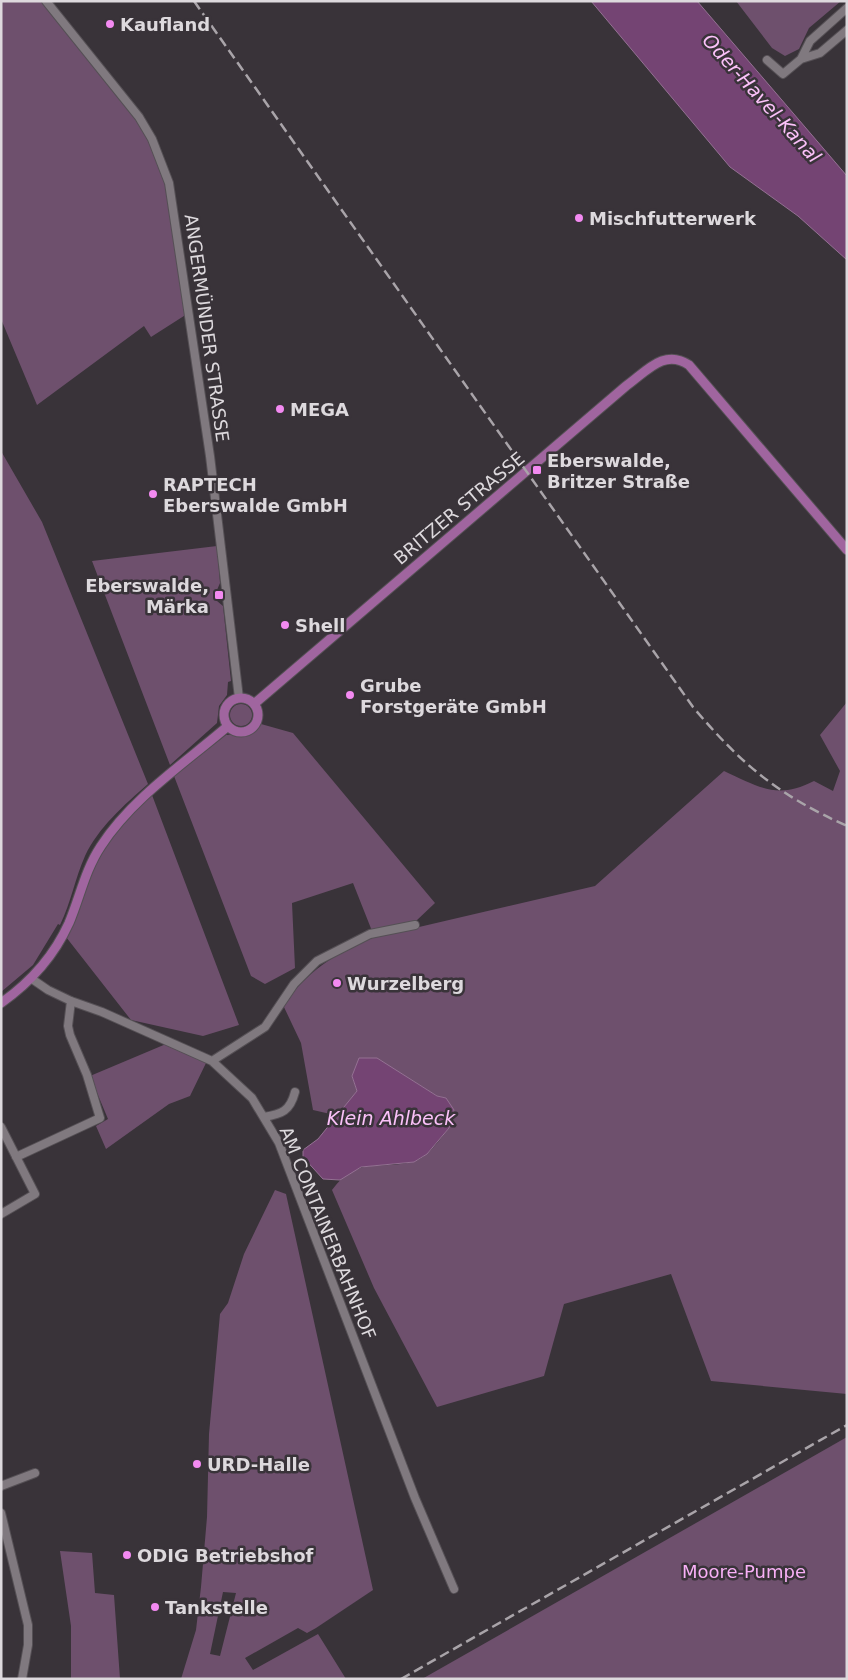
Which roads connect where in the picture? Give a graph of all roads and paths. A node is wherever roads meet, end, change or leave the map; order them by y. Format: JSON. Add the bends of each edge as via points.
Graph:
{"nodes":[{"id":1,"x":46,"y":1,"type":"edge"},
{"id":2,"x":847,"y":8,"type":"edge"},
{"id":3,"x":847,"y":30,"type":"edge"},
{"id":4,"x":810,"y":41,"type":"junction"},
{"id":5,"x":820,"y":53,"type":"junction"},
{"id":6,"x":801,"y":59,"type":"junction"},
{"id":7,"x":767,"y":60,"type":"dead end"},
{"id":8,"x":847,"y":550,"type":"edge"},
{"id":9,"x":239,"y":698,"type":"junction"},
{"id":10,"x":254,"y":704,"type":"junction"},
{"id":11,"x":228,"y":726,"type":"junction"},
{"id":12,"x":415,"y":925,"type":"dead end"},
{"id":13,"x":32,"y":979,"type":"junction"},
{"id":14,"x":71,"y":1001,"type":"junction"},
{"id":15,"x":1,"y":1003,"type":"edge"},
{"id":16,"x":212,"y":1061,"type":"junction"},
{"id":17,"x":295,"y":1092,"type":"dead end"},
{"id":18,"x":264,"y":1117,"type":"junction"},
{"id":19,"x":1,"y":1127,"type":"edge"},
{"id":20,"x":16,"y":1157,"type":"junction"},
{"id":21,"x":1,"y":1214,"type":"edge"},
{"id":22,"x":35,"y":1473,"type":"dead end"},
{"id":23,"x":1,"y":1486,"type":"edge"},
{"id":24,"x":1,"y":1512,"type":"edge"},
{"id":25,"x":454,"y":1589,"type":"dead end"},
{"id":26,"x":22,"y":1679,"type":"edge"}],
"edges":[{"from":1,"to":9,"type":"street","name":"ANGERMÜNDER STRASSE","via":[[139,117],[152,139],[169,183],[210,456]]},
{"from":2,"to":4,"type":"street"},
{"from":3,"to":5,"type":"street"},
{"from":4,"to":5,"type":"street"},
{"from":4,"to":6,"type":"street"},
{"from":5,"to":6,"type":"street"},
{"from":6,"to":7,"type":"street","via":[[784,74]]},
{"from":8,"to":10,"type":"main road","name":"BRITZER STRASSE","via":[[689,365],[680,358],[662,360],[626,386]]},
{"from":9,"to":10,"type":"main road"},
{"from":9,"to":11,"type":"main road","via":[[226,706],[224,716]]},
{"from":10,"to":11,"type":"main road","via":[[257,715],[252,727],[240,732]]},
{"from":11,"to":13,"type":"main road","via":[[146,795],[113,828],[93,858],[62,935]]},
{"from":12,"to":16,"type":"street","via":[[370,934],[318,961],[294,984],[265,1027]]},
{"from":13,"to":14,"type":"street","name":"AM CONTAINERBAHNHOF"},
{"from":13,"to":15,"type":"main road"},
{"from":14,"to":16,"type":"street","name":"AM CONTAINERBAHNHOF"},
{"from":14,"to":20,"type":"street","via":[[70,1035],[100,1118]]},
{"from":16,"to":18,"type":"street","name":"AM CONTAINERBAHNHOF","via":[[244,1089]]},
{"from":17,"to":18,"type":"street","via":[[292,1104],[284,1113]]},
{"from":18,"to":25,"type":"street","name":"AM CONTAINERBAHNHOF","via":[[282,1151],[415,1498]]},
{"from":19,"to":20,"type":"street"},
{"from":20,"to":21,"type":"street","via":[[35,1194]]},
{"from":22,"to":23,"type":"street"},
{"from":24,"to":26,"type":"street","via":[[28,1625]]}]}
